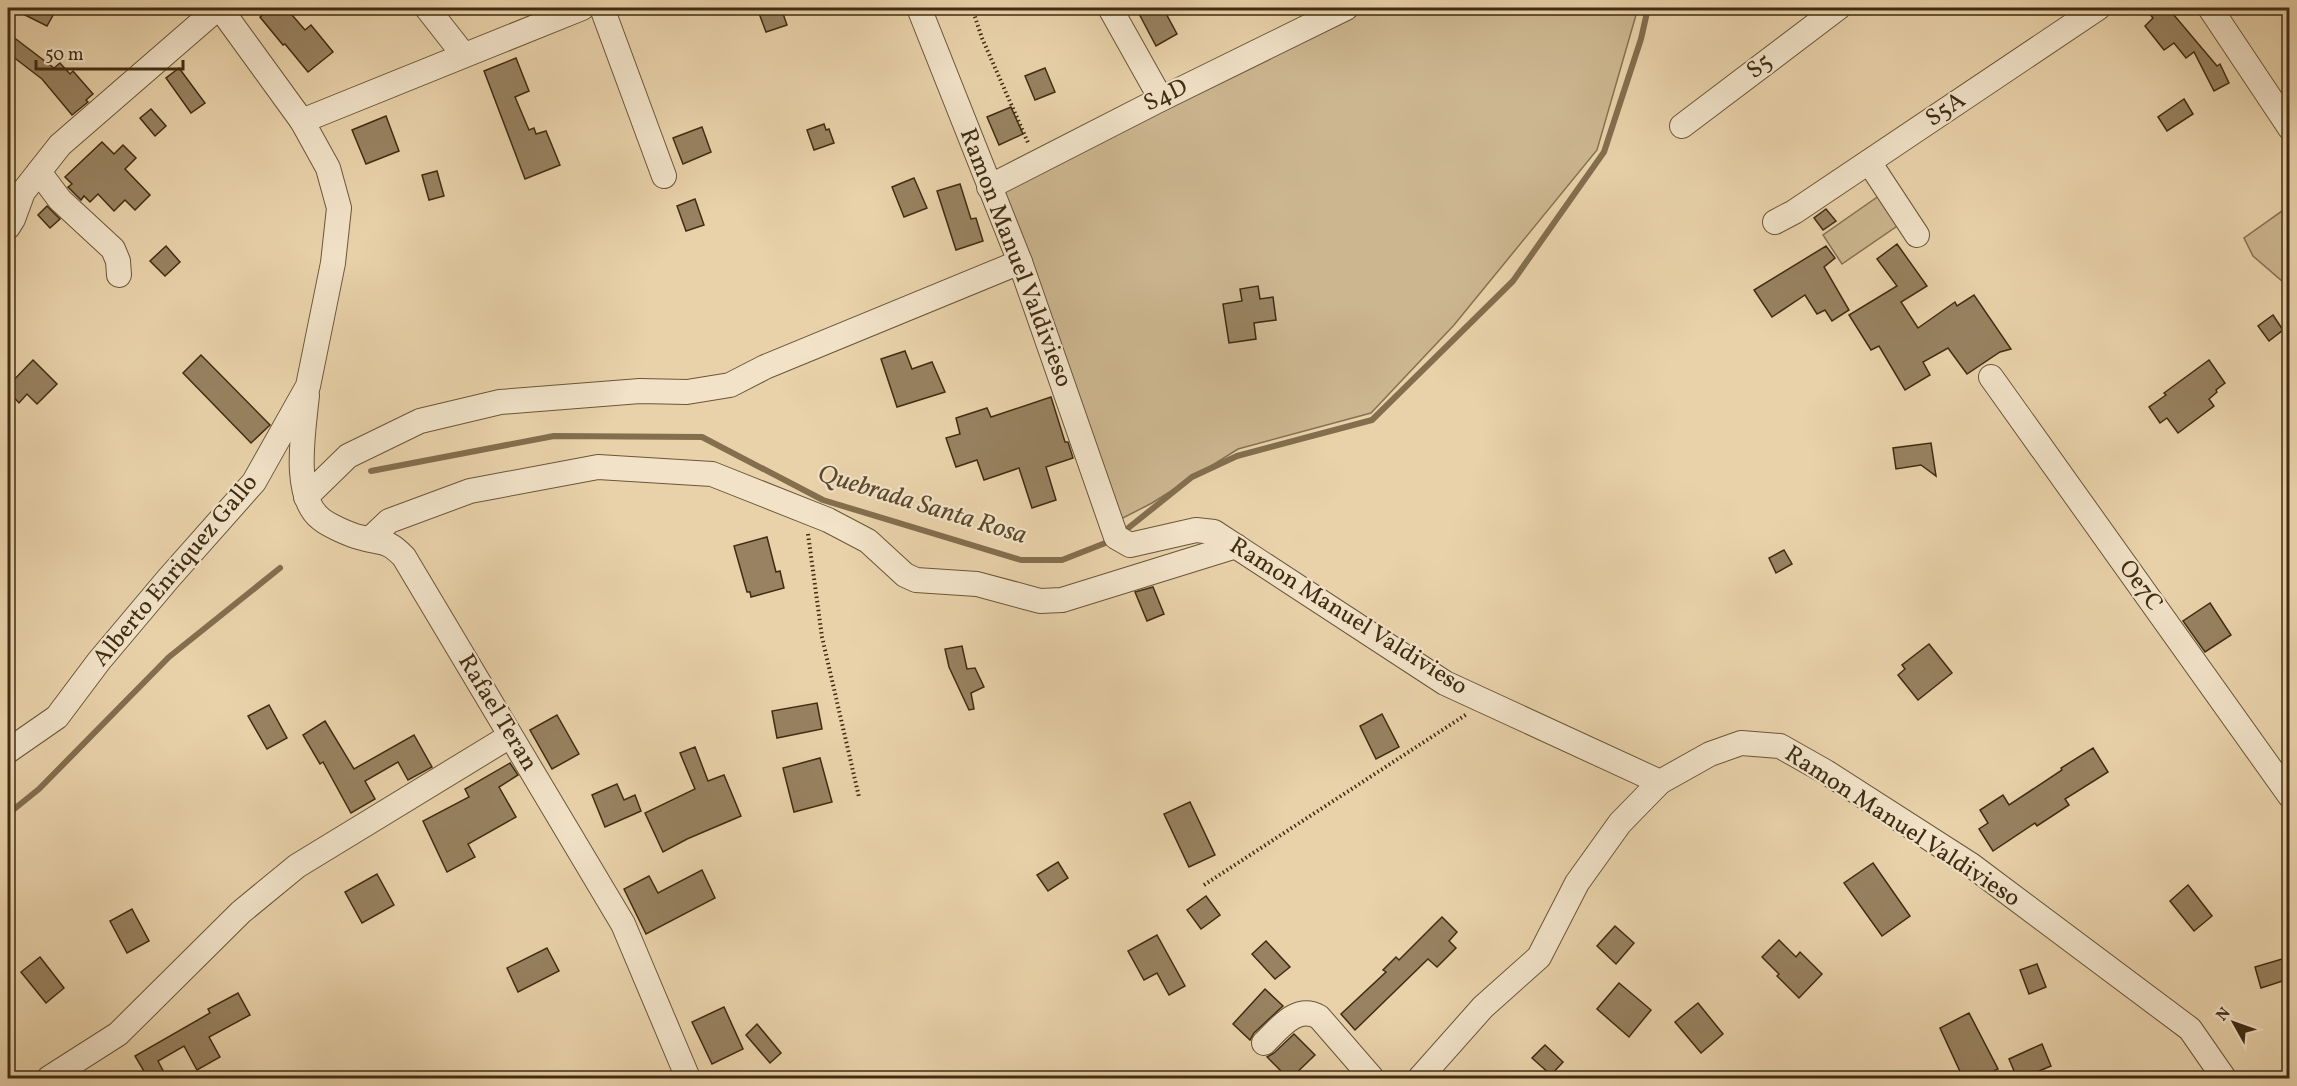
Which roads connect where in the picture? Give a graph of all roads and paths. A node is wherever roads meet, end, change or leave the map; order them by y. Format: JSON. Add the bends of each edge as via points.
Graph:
{"nodes":[{"id":1,"x":219,"y":8,"type":"edge"},
{"id":2,"x":427,"y":8,"type":"edge"},
{"id":3,"x":582,"y":8,"type":"edge"},
{"id":4,"x":602,"y":8,"type":"edge"},
{"id":5,"x":919,"y":8,"type":"edge"},
{"id":6,"x":972,"y":8,"type":"edge"},
{"id":7,"x":1110,"y":8,"type":"edge"},
{"id":8,"x":1346,"y":8,"type":"edge"},
{"id":9,"x":1838,"y":8,"type":"edge"},
{"id":10,"x":2098,"y":8,"type":"edge"},
{"id":11,"x":2210,"y":8,"type":"edge"},
{"id":12,"x":463,"y":54,"type":"junction"},
{"id":13,"x":1161,"y":99,"type":"junction"},
{"id":14,"x":302,"y":121,"type":"junction"},
{"id":15,"x":1682,"y":126,"type":"dead end"},
{"id":16,"x":2289,"y":128,"type":"edge"},
{"id":17,"x":1036,"y":162,"type":"junction"},
{"id":18,"x":1869,"y":162,"type":"junction"},
{"id":19,"x":39,"y":172,"type":"junction"},
{"id":20,"x":664,"y":176,"type":"dead end"},
{"id":21,"x":989,"y":187,"type":"junction"},
{"id":22,"x":1785,"y":217,"type":"dead end"},
{"id":23,"x":8,"y":227,"type":"edge"},
{"id":24,"x":1917,"y":235,"type":"dead end"},
{"id":25,"x":1020,"y":262,"type":"junction"},
{"id":26,"x":119,"y":275,"type":"dead end"},
{"id":27,"x":1990,"y":377,"type":"dead end"},
{"id":28,"x":308,"y":386,"type":"junction"},
{"id":29,"x":306,"y":497,"type":"junction"},
{"id":30,"x":805,"y":509,"type":"junction"},
{"id":31,"x":370,"y":539,"type":"junction"},
{"id":32,"x":1236,"y":546,"type":"junction"},
{"id":33,"x":1484,"y":701,"type":"junction"},
{"id":34,"x":510,"y":736,"type":"junction"},
{"id":35,"x":8,"y":751,"type":"edge"},
{"id":36,"x":1660,"y":782,"type":"junction"},
{"id":37,"x":2289,"y":796,"type":"edge"},
{"id":38,"x":859,"y":797,"type":"dead end"},
{"id":39,"x":1204,"y":885,"type":"dead end"},
{"id":40,"x":1264,"y":1043,"type":"dead end"},
{"id":41,"x":85,"y":1069,"type":"edge"},
{"id":42,"x":49,"y":1078,"type":"edge"},
{"id":43,"x":688,"y":1078,"type":"edge"},
{"id":44,"x":1372,"y":1078,"type":"edge"},
{"id":45,"x":1420,"y":1078,"type":"edge"},
{"id":46,"x":2223,"y":1078,"type":"edge"}],
"edges":[{"from":1,"to":14,"type":"street","name":"Alberto Enriquez Gallo"},
{"from":1,"to":19,"type":"street","via":[[60,146]]},
{"from":2,"to":12,"type":"street"},
{"from":3,"to":12,"type":"street"},
{"from":4,"to":20,"type":"street"},
{"from":5,"to":21,"type":"street","name":"Ramon Manuel Valdivieso"},
{"from":6,"to":17,"type":"path"},
{"from":7,"to":13,"type":"street"},
{"from":8,"to":13,"type":"street","name":"S4D"},
{"from":9,"to":15,"type":"street","name":"S5"},
{"from":10,"to":18,"type":"street","name":"S5A"},
{"from":11,"to":16,"type":"street"},
{"from":12,"to":14,"type":"street"},
{"from":13,"to":17,"type":"street","name":"S4D"},
{"from":14,"to":28,"type":"street","name":"Alberto Enriquez Gallo","via":[[328,168],[339,208],[333,263]]},
{"from":17,"to":21,"type":"street","name":"S4D"},
{"from":18,"to":22,"type":"street","name":"S5A"},
{"from":18,"to":24,"type":"street"},
{"from":19,"to":23,"type":"street","via":[[23,192]]},
{"from":19,"to":26,"type":"street","via":[[60,200],[113,249]]},
{"from":21,"to":25,"type":"street","name":"Ramon Manuel Valdivieso"},
{"from":25,"to":29,"type":"street","via":[[730,385],[687,392],[640,391],[500,402],[420,422],[348,456]]},
{"from":25,"to":32,"type":"street","name":"Ramon Manuel Valdivieso","via":[[1116,537],[1131,545],[1205,530]]},
{"from":27,"to":37,"type":"street","name":"Oe7C"},
{"from":28,"to":29,"type":"street","name":"Rafael Teran","via":[[301,472]]},
{"from":28,"to":35,"type":"street","name":"Alberto Enriquez Gallo","via":[[254,482],[122,634],[57,717]]},
{"from":29,"to":31,"type":"street","name":"Rafael Teran","via":[[320,519]]},
{"from":30,"to":31,"type":"street","via":[[712,474],[598,467],[470,491],[389,521]]},
{"from":30,"to":32,"type":"street","via":[[868,541],[905,575],[916,580],[977,584],[1040,601],[1062,600]]},
{"from":30,"to":38,"type":"path","via":[[822,637]]},
{"from":31,"to":34,"type":"street","name":"Rafael Teran","via":[[383,541],[404,557]]},
{"from":32,"to":33,"type":"street","name":"Ramon Manuel Valdivieso","via":[[1445,683]]},
{"from":33,"to":36,"type":"street","name":"Ramon Manuel Valdivieso"},
{"from":33,"to":39,"type":"path"},
{"from":34,"to":41,"type":"street","via":[[297,866],[241,912]]},
{"from":34,"to":43,"type":"street","name":"Rafael Teran","via":[[624,924]]},
{"from":36,"to":45,"type":"street","via":[[1620,823],[1577,883],[1539,957],[1483,1007]]},
{"from":36,"to":46,"type":"street","name":"Ramon Manuel Valdivieso","via":[[1710,754],[1741,743],[1779,746],[1971,865],[2152,1000],[2190,1029]]},
{"from":40,"to":44,"type":"street","via":[[1295,1015],[1312,1013]]},
{"from":41,"to":42,"type":"street"}]}
